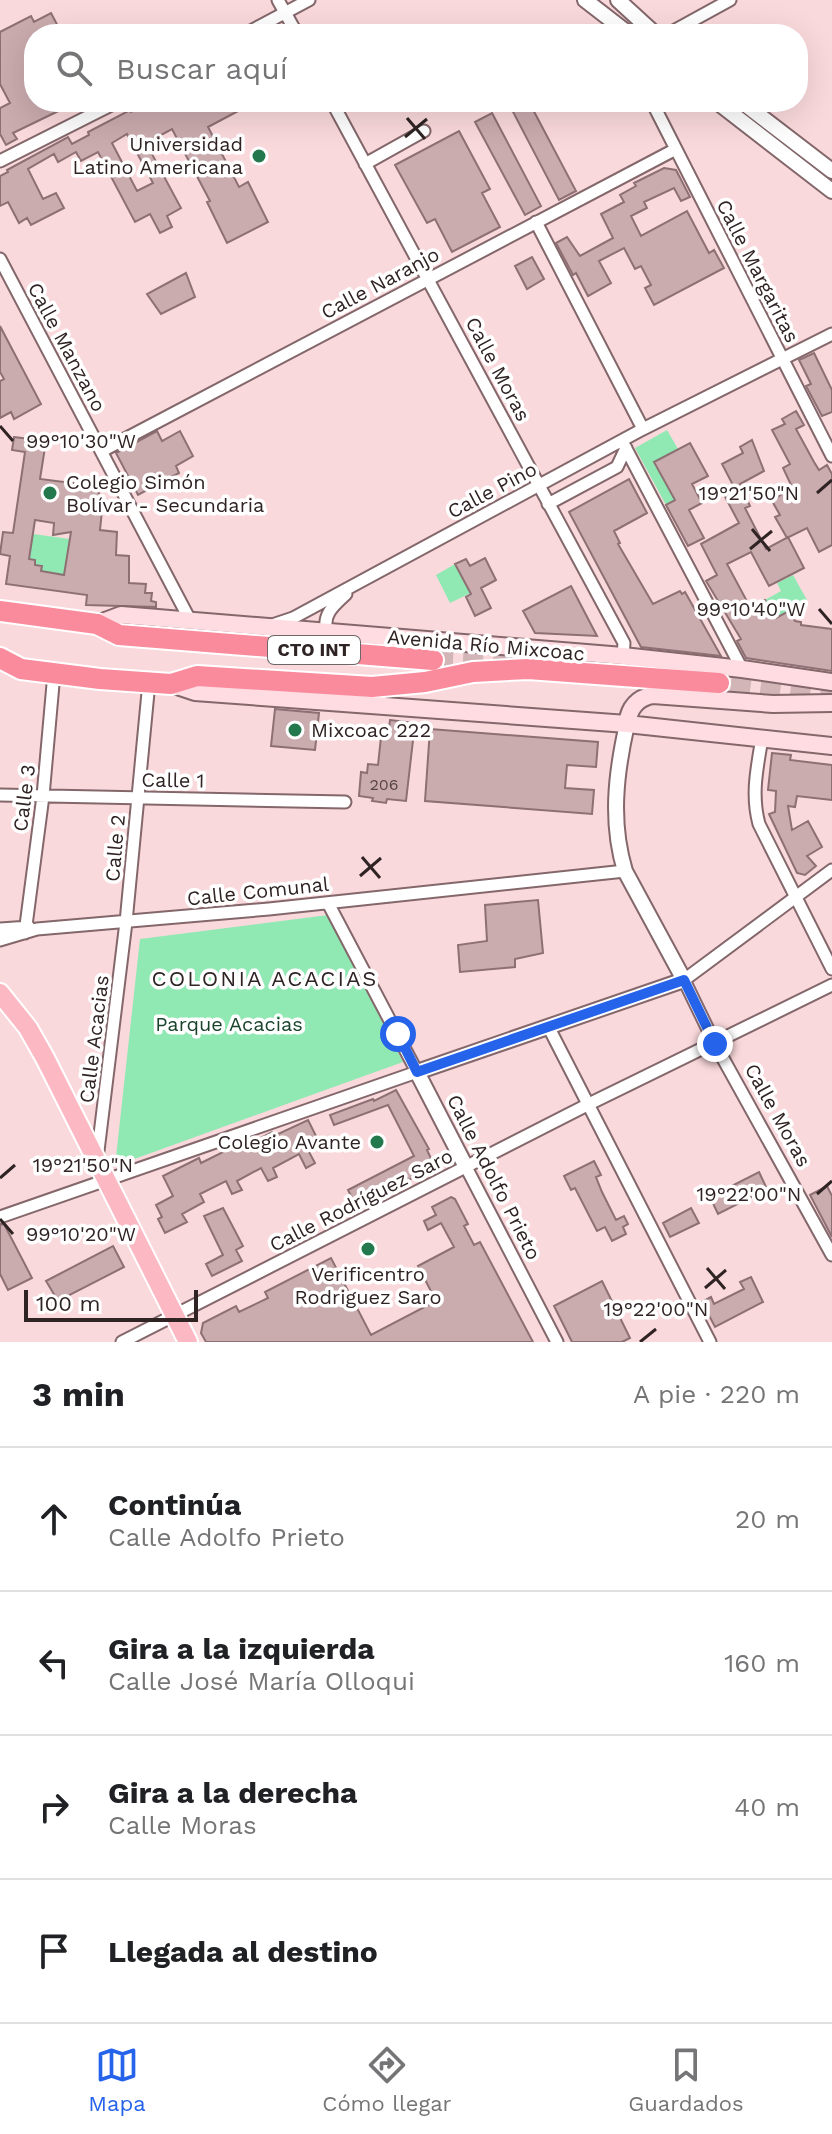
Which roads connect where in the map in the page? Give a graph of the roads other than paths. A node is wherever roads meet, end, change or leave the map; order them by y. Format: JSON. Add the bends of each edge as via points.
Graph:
{"nodes":[{"id":1,"x":278,"y":0,"type":"edge"},
{"id":2,"x":309,"y":0,"type":"edge"},
{"id":3,"x":585,"y":0,"type":"edge"},
{"id":4,"x":618,"y":0,"type":"edge"},
{"id":5,"x":730,"y":0,"type":"edge"},
{"id":6,"x":285,"y":12,"type":"junction"},
{"id":7,"x":263,"y":24,"type":"edge"},
{"id":8,"x":292,"y":24,"type":"edge"},
{"id":9,"x":616,"y":24,"type":"edge"},
{"id":10,"x":644,"y":24,"type":"edge"},
{"id":11,"x":686,"y":24,"type":"edge"},
{"id":12,"x":97,"y":112,"type":"edge"},
{"id":13,"x":337,"y":112,"type":"edge"},
{"id":14,"x":657,"y":112,"type":"edge"},
{"id":15,"x":730,"y":112,"type":"edge"},
{"id":16,"x":755,"y":112,"type":"edge"},
{"id":17,"x":424,"y":131,"type":"dead end"},
{"id":18,"x":676,"y":149,"type":"junction"},
{"id":19,"x":0,"y":161,"type":"edge"},
{"id":20,"x":365,"y":164,"type":"junction"},
{"id":21,"x":832,"y":171,"type":"edge"},
{"id":22,"x":832,"y":191,"type":"edge"},
{"id":23,"x":536,"y":222,"type":"junction"},
{"id":24,"x":0,"y":259,"type":"edge"},
{"id":25,"x":426,"y":279,"type":"junction"},
{"id":26,"x":832,"y":334,"type":"edge"},
{"id":27,"x":781,"y":358,"type":"junction"},
{"id":28,"x":643,"y":429,"type":"junction"},
{"id":29,"x":624,"y":444,"type":"junction"},
{"id":30,"x":102,"y":451,"type":"junction"},
{"id":31,"x":832,"y":456,"type":"edge"},
{"id":32,"x":538,"y":486,"type":"junction"},
{"id":33,"x":548,"y":504,"type":"junction"},
{"id":34,"x":358,"y":583,"type":"junction"},
{"id":35,"x":4,"y":609,"type":"edge"},
{"id":36,"x":191,"y":622,"type":"junction"},
{"id":37,"x":97,"y":624,"type":"junction"},
{"id":38,"x":263,"y":627,"type":"junction"},
{"id":39,"x":327,"y":632,"type":"junction"},
{"id":40,"x":623,"y":656,"type":"junction"},
{"id":41,"x":0,"y":658,"type":"edge"},
{"id":42,"x":433,"y":660,"type":"tunnel mouth"},
{"id":43,"x":21,"y":669,"type":"junction"},
{"id":44,"x":742,"y":669,"type":"junction"},
{"id":45,"x":0,"y":670,"type":"edge"},
{"id":46,"x":54,"y":673,"type":"junction"},
{"id":47,"x":149,"y":682,"type":"junction"},
{"id":48,"x":832,"y":682,"type":"edge"},
{"id":49,"x":719,"y":683,"type":"tunnel mouth"},
{"id":50,"x":171,"y":684,"type":"junction"},
{"id":51,"x":832,"y":703,"type":"edge"},
{"id":52,"x":627,"y":724,"type":"junction"},
{"id":53,"x":762,"y":738,"type":"junction"},
{"id":54,"x":832,"y":746,"type":"edge"},
{"id":55,"x":0,"y":795,"type":"edge"},
{"id":56,"x":43,"y":796,"type":"junction"},
{"id":57,"x":138,"y":797,"type":"junction"},
{"id":58,"x":345,"y":802,"type":"dead end"},
{"id":59,"x":832,"y":870,"type":"edge"},
{"id":60,"x":625,"y":871,"type":"junction"},
{"id":61,"x":796,"y":898,"type":"junction"},
{"id":62,"x":328,"y":903,"type":"junction"},
{"id":63,"x":126,"y":922,"type":"junction"},
{"id":64,"x":0,"y":929,"type":"edge"},
{"id":65,"x":29,"y":929,"type":"junction"},
{"id":66,"x":0,"y":940,"type":"edge"},
{"id":67,"x":832,"y":969,"type":"edge"},
{"id":68,"x":684,"y":980,"type":"junction"},
{"id":69,"x":832,"y":985,"type":"edge"},
{"id":70,"x":0,"y":993,"type":"edge"},
{"id":71,"x":549,"y":1028,"type":"junction"},
{"id":72,"x":715,"y":1044,"type":"junction"},
{"id":73,"x":417,"y":1072,"type":"junction"},
{"id":74,"x":589,"y":1104,"type":"junction"},
{"id":75,"x":97,"y":1161,"type":"junction"},
{"id":76,"x":466,"y":1167,"type":"junction"},
{"id":77,"x":106,"y":1180,"type":"junction"},
{"id":78,"x":0,"y":1217,"type":"edge"},
{"id":79,"x":832,"y":1255,"type":"edge"},
{"id":80,"x":175,"y":1315,"type":"junction"},
{"id":81,"x":122,"y":1342,"type":"edge"},
{"id":82,"x":188,"y":1342,"type":"edge"},
{"id":83,"x":557,"y":1342,"type":"edge"},
{"id":84,"x":710,"y":1342,"type":"edge"}],
"edges":[{"from":1,"to":6,"type":"street"},
{"from":2,"to":6,"type":"street"},
{"from":3,"to":9,"type":"street"},
{"from":4,"to":10,"type":"street"},
{"from":5,"to":11,"type":"street"},
{"from":6,"to":7,"type":"street"},
{"from":6,"to":8,"type":"street"},
{"from":12,"to":19,"type":"street"},
{"from":13,"to":20,"type":"street","name":"Calle Moras"},
{"from":14,"to":18,"type":"street","name":"Calle Margaritas"},
{"from":15,"to":22,"type":"street"},
{"from":16,"to":21,"type":"street"},
{"from":17,"to":20,"type":"street"},
{"from":18,"to":23,"type":"street","name":"Calle Naranjo"},
{"from":18,"to":27,"type":"street","name":"Calle Margaritas"},
{"from":20,"to":25,"type":"street","name":"Calle Moras"},
{"from":23,"to":25,"type":"street","name":"Calle Naranjo"},
{"from":23,"to":28,"type":"street"},
{"from":24,"to":30,"type":"street","name":"Calle Manzano"},
{"from":25,"to":30,"type":"street","name":"Calle Naranjo"},
{"from":25,"to":32,"type":"street","name":"Calle Moras"},
{"from":26,"to":27,"type":"street","name":"Calle Pino"},
{"from":27,"to":28,"type":"street","name":"Calle Pino"},
{"from":27,"to":31,"type":"street","name":"Calle Margaritas"},
{"from":28,"to":29,"type":"street","name":"Calle Pino"},
{"from":29,"to":32,"type":"street","name":"Calle Pino"},
{"from":29,"to":33,"type":"street","name":"Calle Pino","via":[[617,467]]},
{"from":29,"to":44,"type":"street"},
{"from":30,"to":36,"type":"street","name":"Calle Manzano"},
{"from":32,"to":33,"type":"street","name":"Calle Moras"},
{"from":32,"to":34,"type":"street","name":"Calle Pino"},
{"from":33,"to":40,"type":"street","name":"Calle Moras","via":[[624,643]]},
{"from":34,"to":38,"type":"street","name":"Calle Pino","via":[[293,618]]},
{"from":34,"to":39,"type":"street","name":"Calle Pino","via":[[329,611]]},
{"from":35,"to":37,"type":"highway","name":"Avenida Río Mixcoac","number":"CTO INT"},
{"from":36,"to":37,"type":"main road","name":"Avenida Río Mixcoac","number":"CTO INT","via":[[121,615]]},
{"from":36,"to":38,"type":"main road","name":"Avenida Río Mixcoac","number":"CTO INT"},
{"from":37,"to":42,"type":"highway","number":"CTO INT","via":[[119,635]]},
{"from":38,"to":39,"type":"main road","name":"Avenida Río Mixcoac","number":"CTO INT"},
{"from":39,"to":40,"type":"main road","name":"Avenida Río Mixcoac","number":"CTO INT"},
{"from":40,"to":44,"type":"main road","name":"Avenida Río Mixcoac","number":"CTO INT"},
{"from":41,"to":43,"type":"highway","number":"CTO INT"},
{"from":43,"to":45,"type":"main road","number":"CTO INT"},
{"from":43,"to":46,"type":"highway","number":"CTO INT"},
{"from":44,"to":48,"type":"main road","name":"Avenida Río Mixcoac","number":"CTO INT"},
{"from":46,"to":47,"type":"highway","number":"CTO INT"},
{"from":46,"to":56,"type":"street","name":"Calle 3"},
{"from":47,"to":50,"type":"highway","number":"CTO INT"},
{"from":47,"to":57,"type":"street","name":"Calle 2"},
{"from":49,"to":50,"type":"highway","number":"CTO INT","via":[[528,669],[372,687],[197,676]]},
{"from":50,"to":52,"type":"main road","number":"CTO INT","via":[[195,692]]},
{"from":51,"to":52,"type":"main road","via":[[653,695],[635,704]]},
{"from":52,"to":53,"type":"main road","number":"CTO INT"},
{"from":52,"to":60,"type":"street","name":"Calle Moras","via":[[615,799]]},
{"from":53,"to":54,"type":"main road","number":"CTO INT"},
{"from":53,"to":61,"type":"street","via":[[754,807]]},
{"from":55,"to":56,"type":"street","name":"Calle 1"},
{"from":56,"to":57,"type":"street","name":"Calle 1"},
{"from":56,"to":65,"type":"street","name":"Calle 3"},
{"from":57,"to":58,"type":"street","name":"Calle 1"},
{"from":57,"to":63,"type":"street","name":"Calle 2"},
{"from":59,"to":61,"type":"street"},
{"from":60,"to":62,"type":"street","name":"Calle Comunal"},
{"from":60,"to":68,"type":"street","name":"Calle Moras"},
{"from":61,"to":67,"type":"street"},
{"from":61,"to":68,"type":"street"},
{"from":62,"to":63,"type":"street","name":"Calle Comunal"},
{"from":62,"to":73,"type":"street","name":"Calle Adolfo Prieto"},
{"from":63,"to":65,"type":"street","name":"Calle Comunal"},
{"from":63,"to":75,"type":"street","name":"Calle Acacias"},
{"from":64,"to":65,"type":"street"},
{"from":65,"to":66,"type":"street","name":"Calle Comunal"},
{"from":68,"to":71,"type":"street"},
{"from":68,"to":72,"type":"street","name":"Calle Moras"},
{"from":69,"to":72,"type":"street","name":"Calle Rodríguez Saro"},
{"from":70,"to":75,"type":"main road","via":[[34,1038]]},
{"from":71,"to":73,"type":"street"},
{"from":71,"to":74,"type":"street"},
{"from":72,"to":74,"type":"street","name":"Calle Rodríguez Saro"},
{"from":72,"to":79,"type":"street","name":"Calle Moras"},
{"from":73,"to":76,"type":"street","name":"Calle Adolfo Prieto"},
{"from":73,"to":77,"type":"street"},
{"from":74,"to":76,"type":"street","name":"Calle Rodríguez Saro"},
{"from":74,"to":84,"type":"street"},
{"from":75,"to":77,"type":"main road"},
{"from":76,"to":80,"type":"street","name":"Calle Rodríguez Saro"},
{"from":76,"to":83,"type":"street","name":"Calle Adolfo Prieto"},
{"from":77,"to":78,"type":"street"},
{"from":77,"to":80,"type":"main road"},
{"from":80,"to":81,"type":"street","name":"Calle Rodríguez Saro"},
{"from":80,"to":82,"type":"main road"}]}
